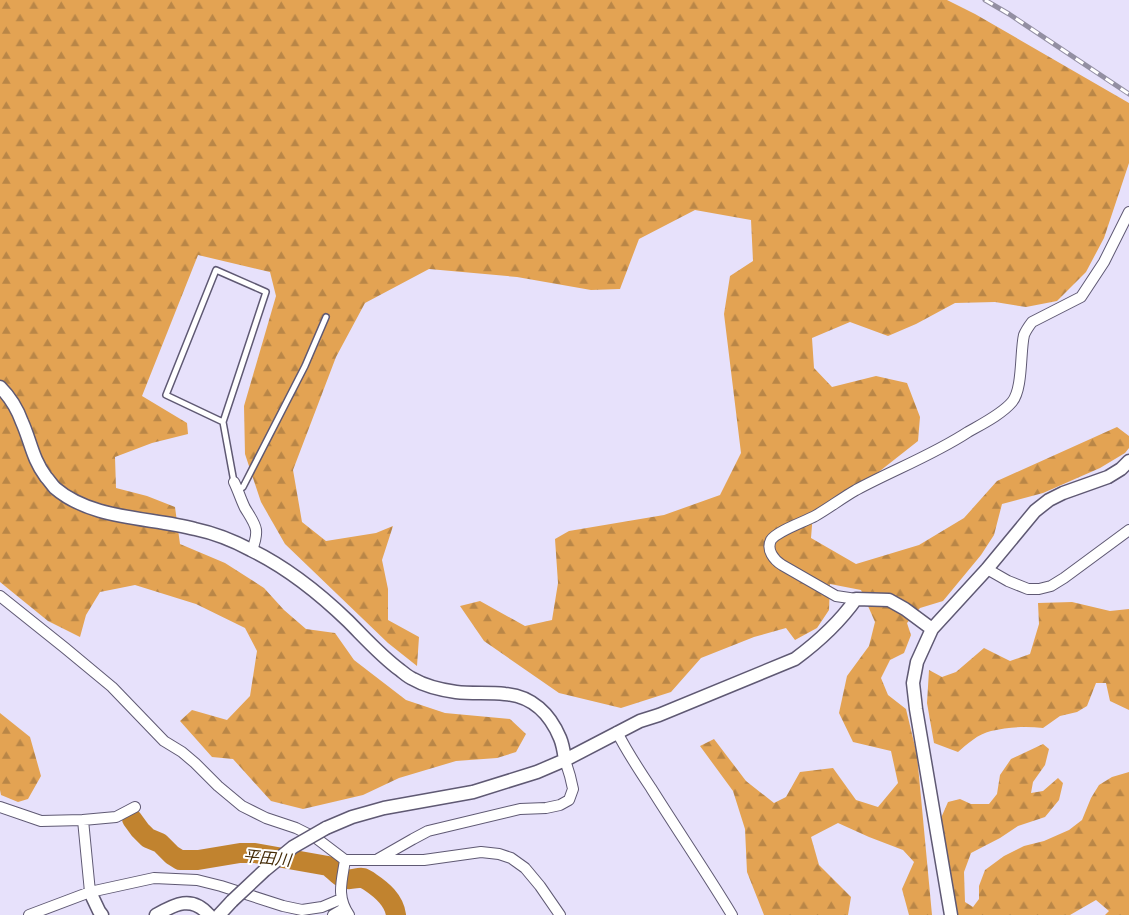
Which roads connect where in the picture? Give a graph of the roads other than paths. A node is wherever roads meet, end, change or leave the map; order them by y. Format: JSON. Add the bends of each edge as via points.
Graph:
{"nodes":[{"id":1,"x":1129,"y":212,"type":"edge"},
{"id":2,"x":326,"y":317,"type":"dead end"},
{"id":3,"x":0,"y":387,"type":"edge"},
{"id":4,"x":223,"y":422,"type":"junction"},
{"id":5,"x":1129,"y":461,"type":"edge"},
{"id":6,"x":236,"y":486,"type":"junction"},
{"id":7,"x":1129,"y":530,"type":"edge"},
{"id":8,"x":252,"y":550,"type":"junction"},
{"id":9,"x":987,"y":569,"type":"junction"},
{"id":10,"x":0,"y":596,"type":"edge"},
{"id":11,"x":856,"y":600,"type":"junction"},
{"id":12,"x":932,"y":629,"type":"junction"},
{"id":13,"x":618,"y":732,"type":"junction"},
{"id":14,"x":565,"y":760,"type":"junction"},
{"id":15,"x":0,"y":807,"type":"edge"},
{"id":16,"x":135,"y":807,"type":"dead end"},
{"id":17,"x":83,"y":820,"type":"junction"},
{"id":18,"x":378,"y":859,"type":"junction"},
{"id":19,"x":345,"y":860,"type":"junction"},
{"id":20,"x":90,"y":892,"type":"junction"},
{"id":21,"x":345,"y":908,"type":"edge"},
{"id":22,"x":29,"y":915,"type":"edge"},
{"id":23,"x":102,"y":915,"type":"edge"},
{"id":24,"x":156,"y":915,"type":"edge"},
{"id":25,"x":209,"y":915,"type":"edge"},
{"id":26,"x":218,"y":915,"type":"edge"},
{"id":27,"x":333,"y":915,"type":"edge"},
{"id":28,"x":560,"y":915,"type":"edge"},
{"id":29,"x":732,"y":915,"type":"edge"},
{"id":30,"x":951,"y":915,"type":"edge"}],
"edges":[{"from":1,"to":11,"type":"street","via":[[1104,262],[1081,297],[1028,327],[1013,401],[967,433],[854,491],[770,541],[770,551],[782,565],[836,596]]},
{"from":2,"to":6,"type":"lane","via":[[305,366],[243,487]]},
{"from":3,"to":8,"type":"street","via":[[10,398],[40,469],[54,488],[95,510],[195,528]]},
{"from":4,"to":4,"type":"lane","via":[[266,292],[216,270],[166,395]]},
{"from":4,"to":6,"type":"lane"},
{"from":5,"to":9,"type":"street","via":[[1108,478],[1049,500],[1036,510]]},
{"from":6,"to":8,"type":"street","via":[[256,527]]},
{"from":7,"to":9,"type":"street","via":[[1051,586],[1028,589]]},
{"from":8,"to":14,"type":"street","via":[[312,589],[412,679],[456,692],[522,697],[536,705],[556,730]]},
{"from":9,"to":12,"type":"street"},
{"from":10,"to":19,"type":"street","via":[[112,687],[164,741],[196,763],[242,806],[316,838]]},
{"from":11,"to":12,"type":"street","via":[[889,600]]},
{"from":11,"to":13,"type":"street","via":[[826,634],[795,660]]},
{"from":12,"to":30,"type":"street","via":[[917,662],[914,683]]},
{"from":13,"to":14,"type":"street"},
{"from":13,"to":29,"type":"street"},
{"from":14,"to":18,"type":"street","via":[[573,789],[569,800],[564,803],[546,808],[520,809],[428,831]]},
{"from":14,"to":26,"type":"street","bridge":true,"via":[[473,792],[384,808],[326,828],[293,847]]},
{"from":15,"to":17,"type":"street","via":[[41,821]]},
{"from":16,"to":17,"type":"street","via":[[116,817]]},
{"from":17,"to":20,"type":"street"},
{"from":18,"to":19,"type":"street"},
{"from":18,"to":28,"type":"street","via":[[424,860],[480,852],[499,854],[525,868]]},
{"from":19,"to":21,"type":"street","via":[[340,887]]},
{"from":20,"to":21,"type":"street","via":[[154,878],[197,880],[302,910]]},
{"from":20,"to":22,"type":"street"},
{"from":20,"to":23,"type":"street"},
{"from":21,"to":27,"type":"street"},
{"from":24,"to":25,"type":"street","via":[[184,902],[195,904]]}]}
